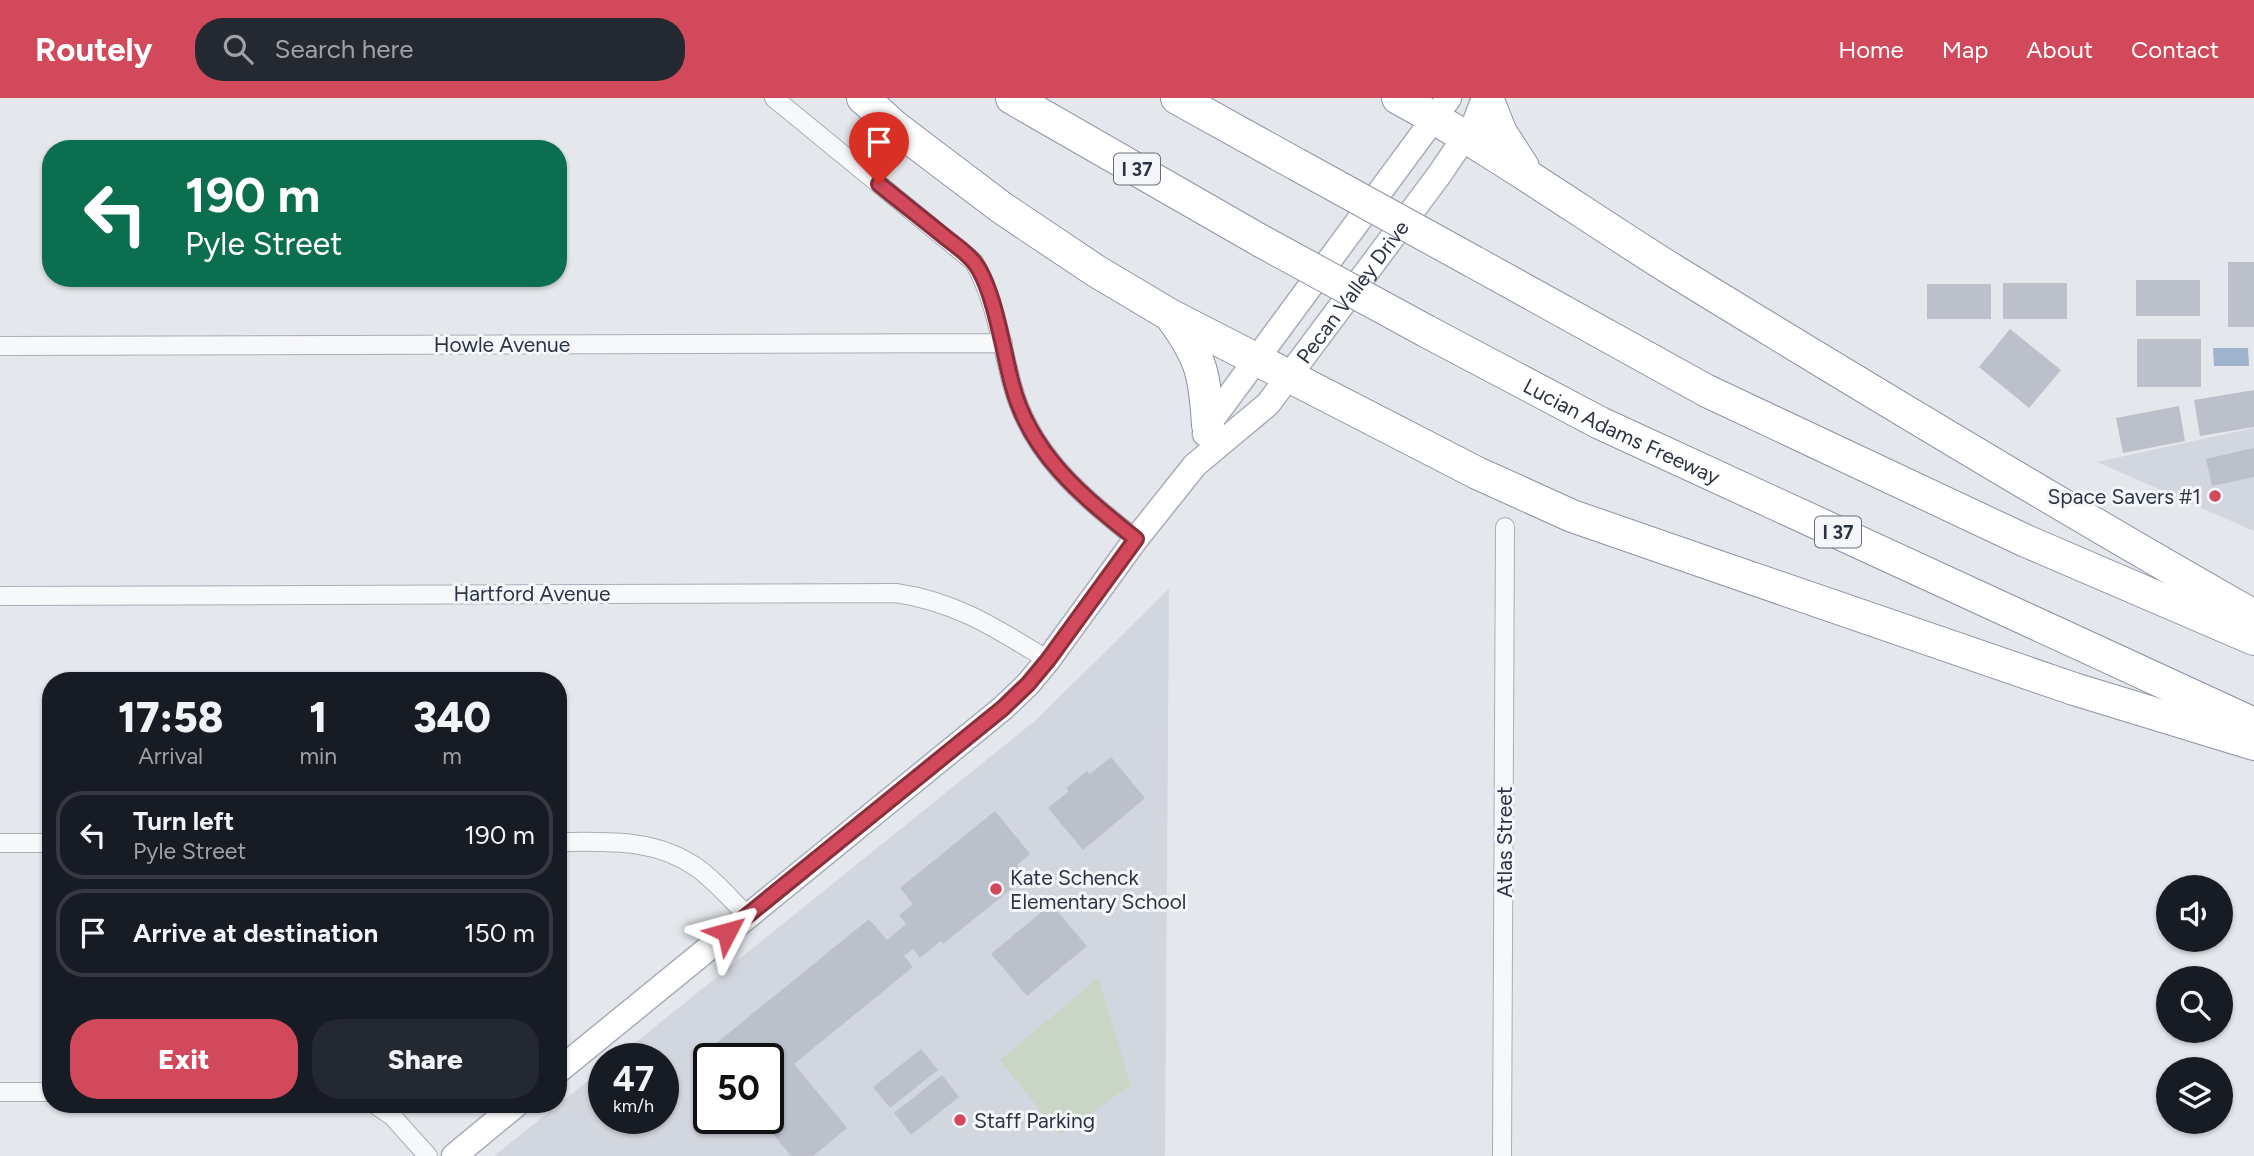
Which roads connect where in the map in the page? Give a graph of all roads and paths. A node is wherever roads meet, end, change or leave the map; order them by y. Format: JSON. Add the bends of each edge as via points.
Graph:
{"nodes":[{"id":1,"x":774,"y":98,"type":"edge"},
{"id":2,"x":863,"y":98,"type":"edge"},
{"id":3,"x":1012,"y":98,"type":"edge"},
{"id":4,"x":1177,"y":98,"type":"edge"},
{"id":5,"x":1398,"y":98,"type":"edge"},
{"id":6,"x":1486,"y":98,"type":"edge"},
{"id":7,"x":1442,"y":108,"type":"edge"},
{"id":8,"x":1465,"y":136,"type":"junction"},
{"id":9,"x":1530,"y":177,"type":"junction"},
{"id":10,"x":1170,"y":315,"type":"junction"},
{"id":11,"x":1003,"y":343,"type":"junction"},
{"id":12,"x":0,"y":345,"type":"edge"},
{"id":13,"x":1256,"y":360,"type":"junction"},
{"id":14,"x":1288,"y":377,"type":"junction"},
{"id":15,"x":1208,"y":425,"type":"junction"},
{"id":16,"x":1195,"y":465,"type":"junction"},
{"id":17,"x":1505,"y":527,"type":"dead end"},
{"id":18,"x":1136,"y":539,"type":"junction"},
{"id":19,"x":0,"y":596,"type":"edge"},
{"id":20,"x":2254,"y":616,"type":"edge"},
{"id":21,"x":2254,"y":639,"type":"edge"},
{"id":22,"x":1048,"y":660,"type":"junction"},
{"id":23,"x":2254,"y":724,"type":"edge"},
{"id":24,"x":2254,"y":744,"type":"edge"},
{"id":25,"x":567,"y":842,"type":"edge"},
{"id":26,"x":42,"y":843,"type":"edge"},
{"id":27,"x":0,"y":844,"type":"edge"},
{"id":28,"x":747,"y":916,"type":"junction"},
{"id":29,"x":567,"y":1064,"type":"edge"},
{"id":30,"x":0,"y":1092,"type":"edge"},
{"id":31,"x":42,"y":1092,"type":"edge"},
{"id":32,"x":387,"y":1113,"type":"edge"},
{"id":33,"x":506,"y":1113,"type":"edge"},
{"id":34,"x":428,"y":1156,"type":"edge"},
{"id":35,"x":454,"y":1156,"type":"edge"},
{"id":36,"x":1502,"y":1156,"type":"edge"}],
"edges":[{"from":1,"to":11,"type":"street","via":[[974,262]]},
{"from":2,"to":10,"type":"highway","via":[[1002,208]]},
{"from":3,"to":23,"type":"highway","name":"Lucian Adams Freeway","number":"I 37","bridge":true,"via":[[1261,241],[1600,423]]},
{"from":4,"to":21,"type":"highway","bridge":true,"via":[[1707,391],[2026,541]]},
{"from":5,"to":7,"type":"highway"},
{"from":6,"to":8,"type":"main road","name":"Pecan Valley Drive"},
{"from":6,"to":9,"type":"highway"},
{"from":7,"to":8,"type":"highway"},
{"from":7,"to":13,"type":"main road","name":"Pecan Valley Drive"},
{"from":8,"to":9,"type":"highway"},
{"from":8,"to":14,"type":"main road","name":"Pecan Valley Drive"},
{"from":9,"to":20,"type":"highway","via":[[1833,369]]},
{"from":10,"to":13,"type":"highway"},
{"from":10,"to":15,"type":"highway","via":[[1200,362]]},
{"from":11,"to":12,"type":"street","name":"Howle Avenue"},
{"from":11,"to":18,"type":"street","via":[[1022,414],[1044,451],[1083,497]]},
{"from":13,"to":14,"type":"highway"},
{"from":13,"to":15,"type":"main road","name":"Pecan Valley Drive"},
{"from":14,"to":16,"type":"main road","name":"Pecan Valley Drive","via":[[1268,404]]},
{"from":14,"to":24,"type":"highway","via":[[1406,439],[1572,516],[2074,689]]},
{"from":15,"to":16,"type":"main road","name":"Pecan Valley Drive"},
{"from":16,"to":18,"type":"main road","name":"Pecan Valley Drive"},
{"from":17,"to":36,"type":"street","name":"Atlas Street"},
{"from":18,"to":22,"type":"main road","name":"Pecan Valley Drive"},
{"from":19,"to":22,"type":"street","name":"Hartford Avenue","via":[[897,593],[965,611]]},
{"from":22,"to":28,"type":"main road","name":"Pecan Valley Drive","via":[[1003,708]]},
{"from":25,"to":28,"type":"street","via":[[631,842],[672,853],[707,876]]},
{"from":26,"to":27,"type":"street"},
{"from":28,"to":29,"type":"main road","name":"Pecan Valley Drive"},
{"from":30,"to":31,"type":"street"},
{"from":32,"to":34,"type":"street"},
{"from":33,"to":35,"type":"main road"}]}
